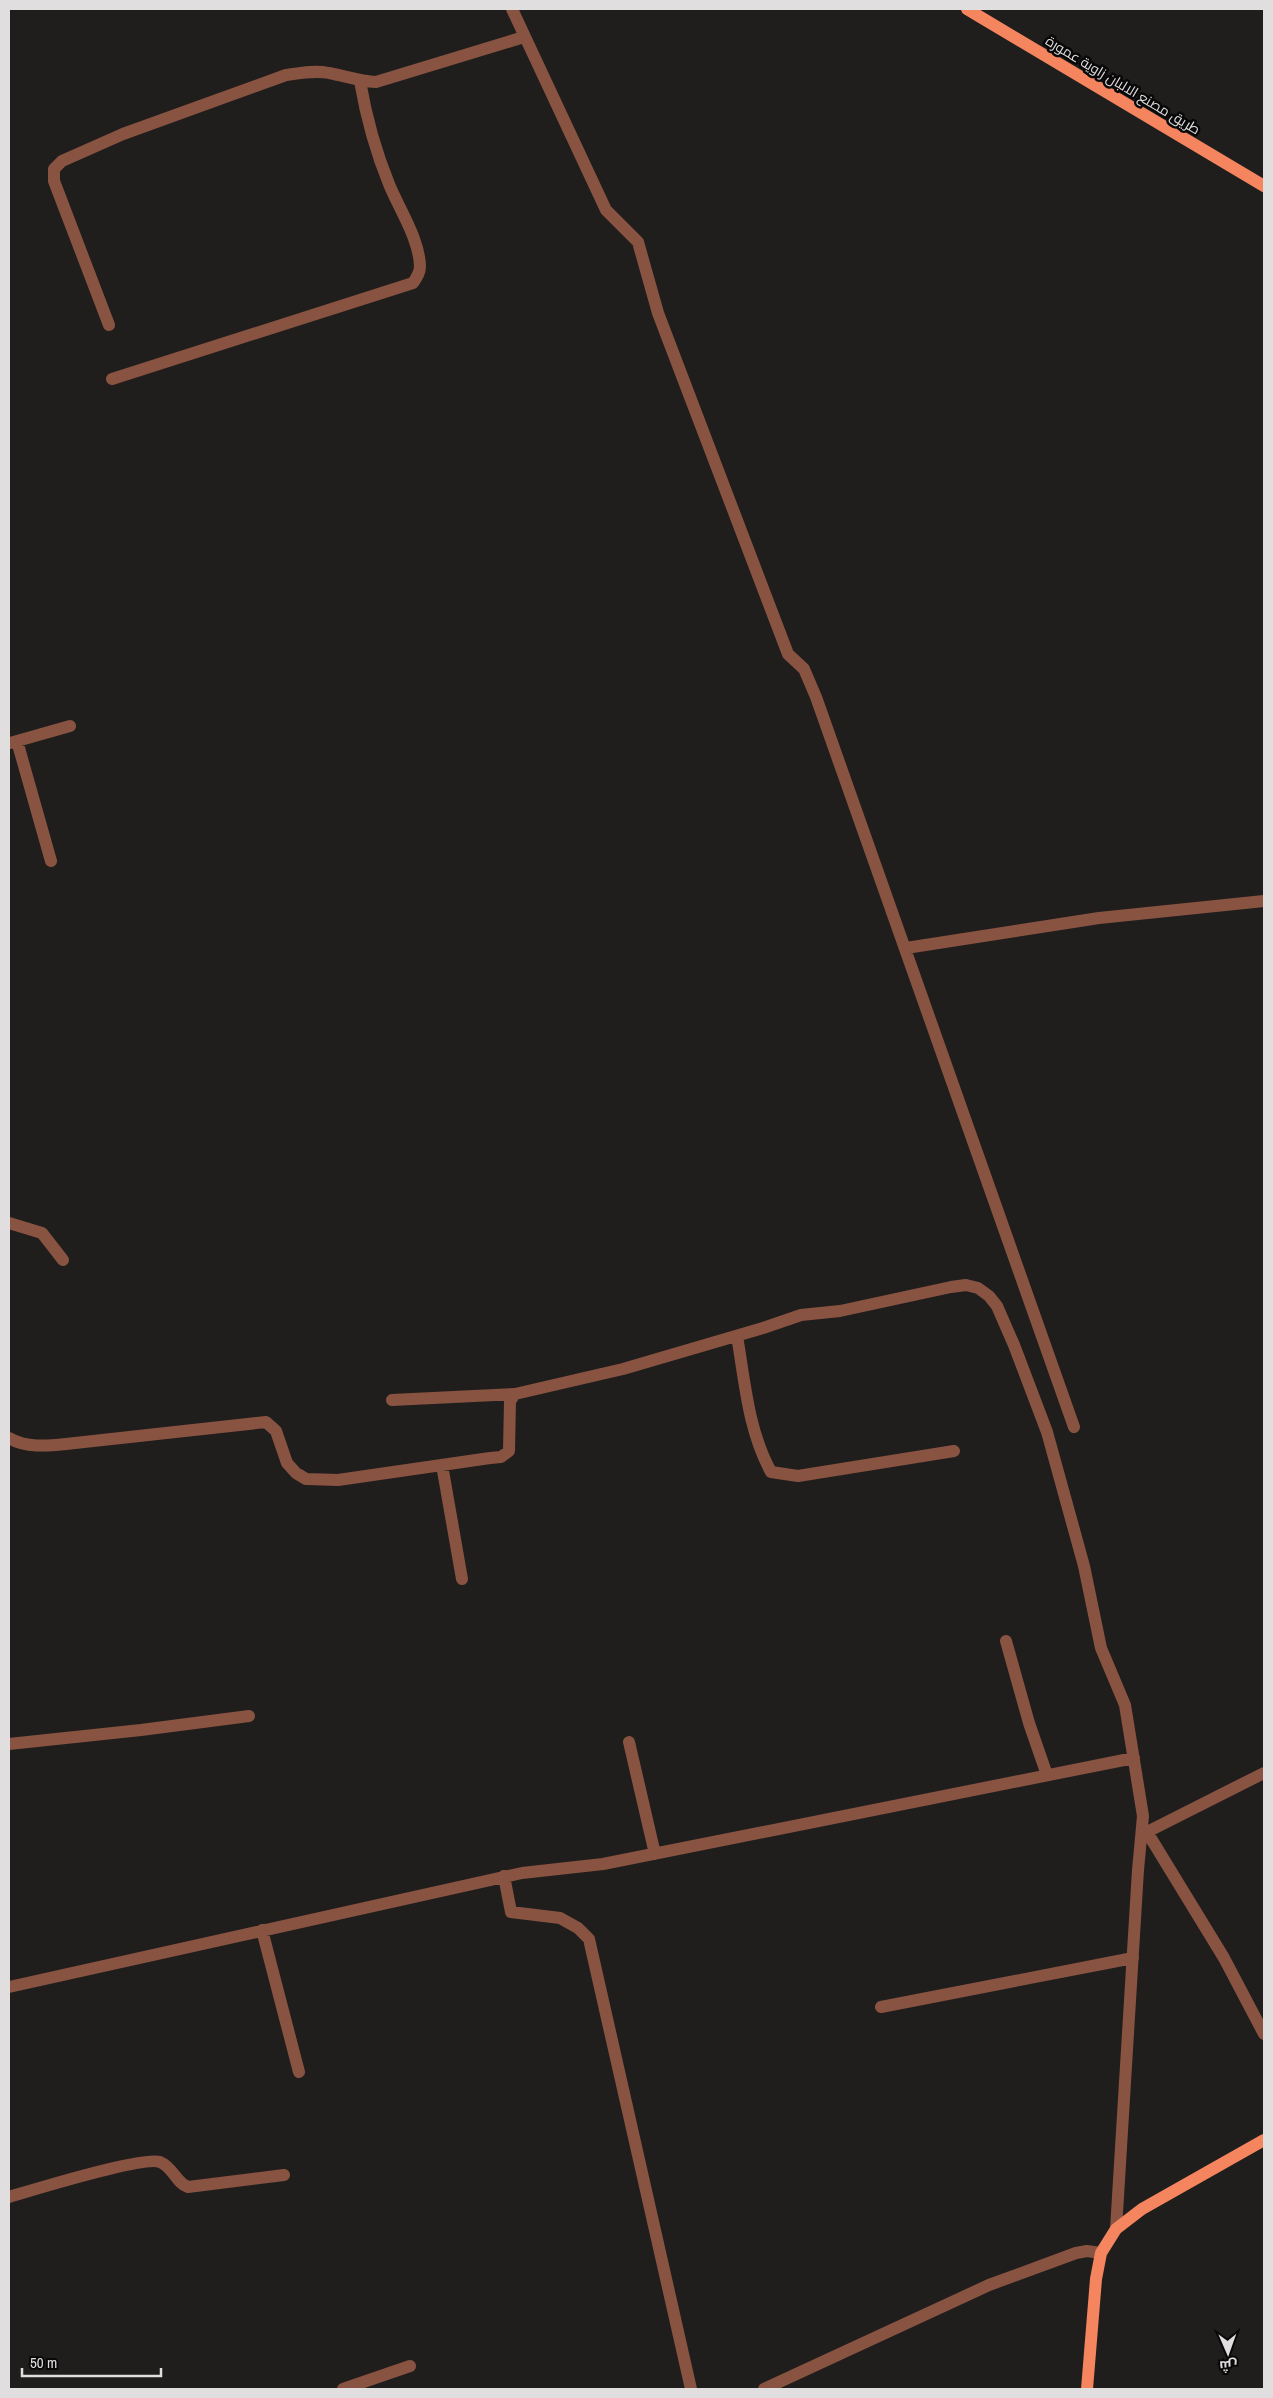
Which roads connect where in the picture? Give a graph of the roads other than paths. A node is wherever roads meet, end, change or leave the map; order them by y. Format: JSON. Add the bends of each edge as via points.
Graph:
{"nodes":[{"id":1,"x":512,"y":9,"type":"edge"},
{"id":2,"x":967,"y":9,"type":"edge"},
{"id":3,"x":524,"y":37,"type":"junction"},
{"id":4,"x":360,"y":81,"type":"junction"},
{"id":5,"x":1264,"y":186,"type":"edge"},
{"id":6,"x":109,"y":325,"type":"dead end"},
{"id":7,"x":112,"y":379,"type":"dead end"},
{"id":8,"x":70,"y":726,"type":"dead end"},
{"id":9,"x":13,"y":742,"type":"edge"},
{"id":10,"x":51,"y":861,"type":"dead end"},
{"id":11,"x":1264,"y":901,"type":"edge"},
{"id":12,"x":906,"y":948,"type":"junction"},
{"id":13,"x":9,"y":1223,"type":"edge"},
{"id":14,"x":63,"y":1260,"type":"dead end"},
{"id":15,"x":737,"y":1336,"type":"junction"},
{"id":16,"x":515,"y":1394,"type":"junction"},
{"id":17,"x":392,"y":1400,"type":"dead end"},
{"id":18,"x":1074,"y":1427,"type":"dead end"},
{"id":19,"x":9,"y":1438,"type":"edge"},
{"id":20,"x":954,"y":1451,"type":"dead end"},
{"id":21,"x":442,"y":1465,"type":"junction"},
{"id":22,"x":462,"y":1579,"type":"dead end"},
{"id":23,"x":1006,"y":1641,"type":"dead end"},
{"id":24,"x":249,"y":1716,"type":"dead end"},
{"id":25,"x":629,"y":1742,"type":"dead end"},
{"id":26,"x":9,"y":1744,"type":"edge"},
{"id":27,"x":1134,"y":1758,"type":"junction"},
{"id":28,"x":1264,"y":1773,"type":"edge"},
{"id":29,"x":1047,"y":1775,"type":"junction"},
{"id":30,"x":1145,"y":1833,"type":"junction"},
{"id":31,"x":655,"y":1854,"type":"junction"},
{"id":32,"x":504,"y":1876,"type":"junction"},
{"id":33,"x":262,"y":1930,"type":"junction"},
{"id":34,"x":1133,"y":1958,"type":"junction"},
{"id":35,"x":9,"y":1987,"type":"edge"},
{"id":36,"x":881,"y":2007,"type":"dead end"},
{"id":37,"x":1264,"y":2034,"type":"edge"},
{"id":38,"x":299,"y":2072,"type":"dead end"},
{"id":39,"x":1264,"y":2140,"type":"edge"},
{"id":40,"x":284,"y":2175,"type":"dead end"},
{"id":41,"x":9,"y":2197,"type":"edge"},
{"id":42,"x":1116,"y":2229,"type":"junction"},
{"id":43,"x":1101,"y":2253,"type":"junction"},
{"id":44,"x":410,"y":2366,"type":"dead end"},
{"id":45,"x":343,"y":2389,"type":"edge"},
{"id":46,"x":691,"y":2389,"type":"edge"},
{"id":47,"x":764,"y":2389,"type":"edge"},
{"id":48,"x":1087,"y":2389,"type":"edge"}],
"edges":[{"from":1,"to":3,"type":"street"},
{"from":2,"to":5,"type":"main road","name":"طريق مصنع الالبان زاوية عمورة"},
{"from":3,"to":4,"type":"street","via":[[376,82]]},
{"from":3,"to":12,"type":"street","via":[[606,210],[638,242],[658,313],[788,654],[804,669],[816,697]]},
{"from":4,"to":6,"type":"street","via":[[328,73],[286,75],[123,134],[62,161],[54,169],[54,181]]},
{"from":4,"to":7,"type":"street","via":[[368,124],[415,245],[419,276],[413,282]]},
{"from":8,"to":9,"type":"street"},
{"from":9,"to":10,"type":"street"},
{"from":11,"to":12,"type":"street","via":[[1099,918]]},
{"from":12,"to":18,"type":"street"},
{"from":13,"to":14,"type":"street","via":[[42,1232]]},
{"from":15,"to":16,"type":"street","via":[[623,1369]]},
{"from":15,"to":20,"type":"street","via":[[753,1431],[771,1472],[798,1476]]},
{"from":15,"to":27,"type":"street","via":[[801,1314],[840,1311],[951,1286],[978,1288],[989,1296],[1004,1320],[1047,1432],[1084,1566],[1101,1648],[1125,1705]]},
{"from":16,"to":17,"type":"street"},
{"from":16,"to":21,"type":"street","via":[[510,1401],[509,1451],[501,1456]]},
{"from":19,"to":21,"type":"street","via":[[41,1446],[260,1421],[276,1431],[287,1462],[306,1479],[338,1480]]},
{"from":21,"to":22,"type":"street"},
{"from":23,"to":29,"type":"street"},
{"from":24,"to":26,"type":"street"},
{"from":25,"to":31,"type":"street"},
{"from":27,"to":29,"type":"street"},
{"from":27,"to":30,"type":"street"},
{"from":28,"to":30,"type":"street"},
{"from":29,"to":31,"type":"street"},
{"from":30,"to":34,"type":"street"},
{"from":30,"to":37,"type":"street","via":[[1224,1958]]},
{"from":31,"to":32,"type":"street"},
{"from":32,"to":33,"type":"street"},
{"from":32,"to":46,"type":"street","via":[[511,1912],[560,1918],[589,1939]]},
{"from":33,"to":35,"type":"street"},
{"from":33,"to":38,"type":"street"},
{"from":34,"to":36,"type":"street"},
{"from":34,"to":42,"type":"street"},
{"from":39,"to":42,"type":"main road","via":[[1142,2209]]},
{"from":40,"to":41,"type":"street","via":[[188,2188],[162,2163],[153,2161]]},
{"from":42,"to":43,"type":"main road"},
{"from":43,"to":47,"type":"street","via":[[1076,2253],[989,2285]]},
{"from":43,"to":48,"type":"main road"},
{"from":44,"to":45,"type":"street"}]}
